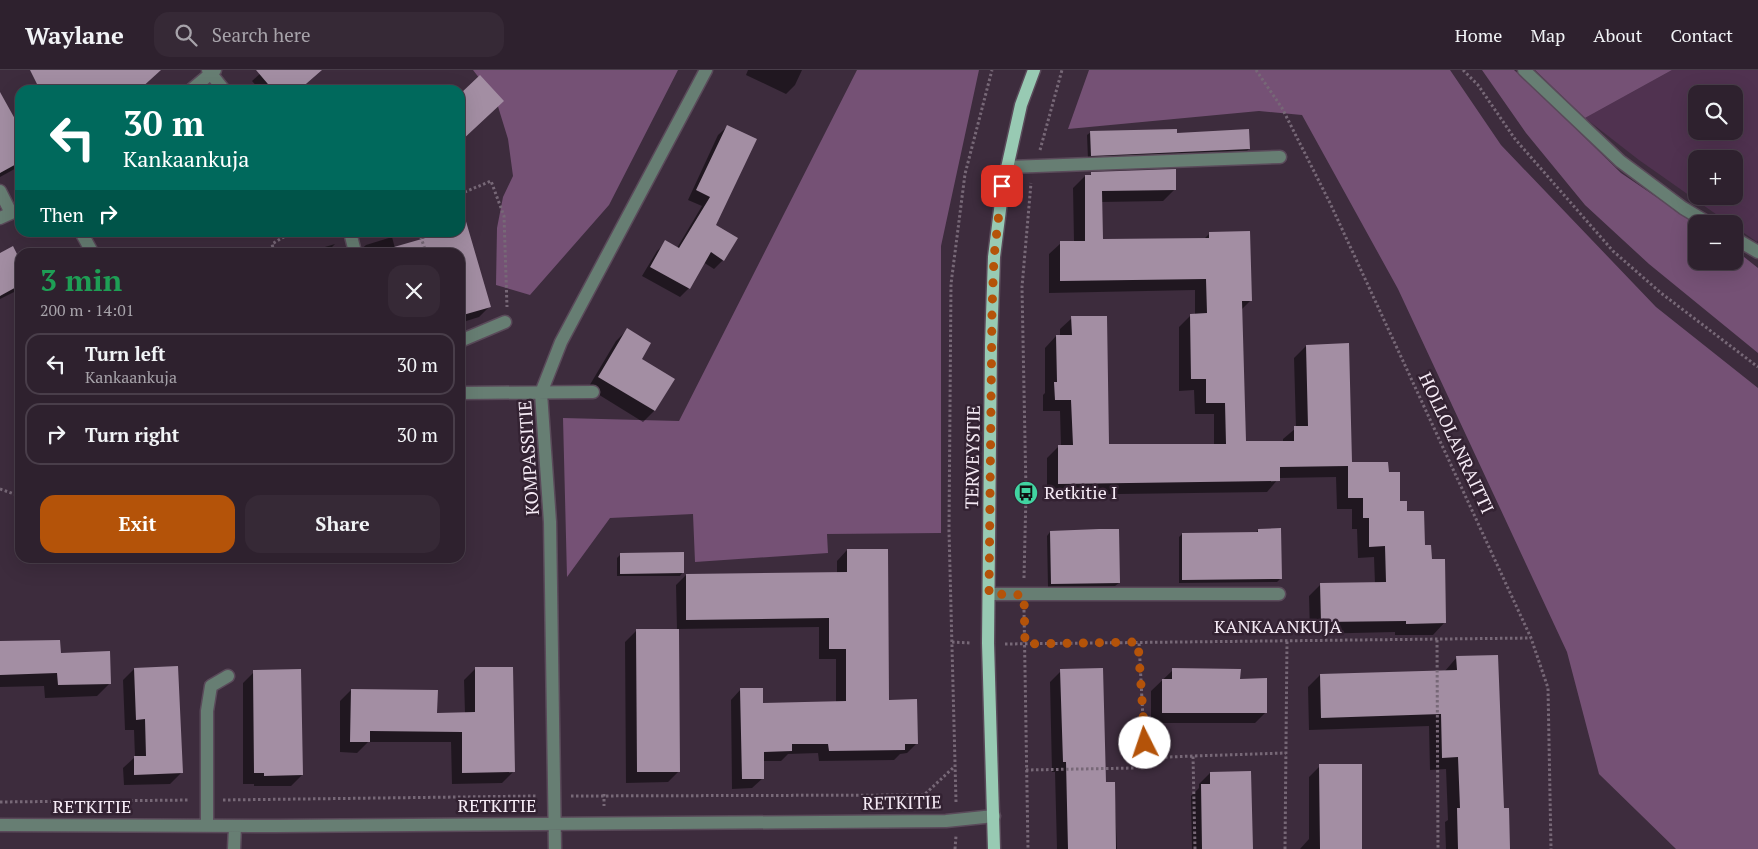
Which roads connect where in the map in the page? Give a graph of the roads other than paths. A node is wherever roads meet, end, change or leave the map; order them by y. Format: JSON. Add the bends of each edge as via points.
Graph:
{"nodes":[{"id":1,"x":706,"y":70,"type":"edge"},
{"id":2,"x":1034,"y":70,"type":"edge"},
{"id":3,"x":1524,"y":70,"type":"edge"},
{"id":4,"x":211,"y":71,"type":"edge"},
{"id":5,"x":196,"y":85,"type":"edge"},
{"id":6,"x":221,"y":85,"type":"edge"},
{"id":7,"x":1280,"y":157,"type":"dead end"},
{"id":8,"x":1007,"y":167,"type":"junction"},
{"id":9,"x":0,"y":191,"type":"edge"},
{"id":10,"x":10,"y":213,"type":"edge"},
{"id":11,"x":1695,"y":215,"type":"edge"},
{"id":12,"x":84,"y":237,"type":"edge"},
{"id":13,"x":1743,"y":243,"type":"edge"},
{"id":14,"x":90,"y":248,"type":"edge"},
{"id":15,"x":1758,"y":252,"type":"edge"},
{"id":16,"x":506,"y":317,"type":"road end"},
{"id":17,"x":465,"y":338,"type":"edge"},
{"id":18,"x":593,"y":392,"type":"dead end"},
{"id":19,"x":465,"y":393,"type":"edge"},
{"id":20,"x":541,"y":393,"type":"junction"},
{"id":21,"x":989,"y":594,"type":"junction"},
{"id":22,"x":1279,"y":594,"type":"dead end"},
{"id":23,"x":228,"y":676,"type":"dead end"},
{"id":24,"x":994,"y":816,"type":"junction"},
{"id":25,"x":554,"y":823,"type":"junction"},
{"id":26,"x":0,"y":825,"type":"edge"},
{"id":27,"x":206,"y":826,"type":"junction"},
{"id":28,"x":235,"y":826,"type":"junction"},
{"id":29,"x":234,"y":849,"type":"edge"},
{"id":30,"x":554,"y":849,"type":"edge"},
{"id":31,"x":994,"y":849,"type":"edge"}],
"edges":[{"from":1,"to":20,"type":"street","name":"KOMPASSITIE","via":[[561,342]]},
{"from":2,"to":8,"type":"main road","name":"TERVEYSTIE","via":[[1021,105]]},
{"from":3,"to":11,"type":"street","via":[[1620,161]]},
{"from":4,"to":5,"type":"street"},
{"from":4,"to":6,"type":"street"},
{"from":7,"to":8,"type":"street"},
{"from":8,"to":21,"type":"main road","name":"TERVEYSTIE","via":[[994,257]]},
{"from":9,"to":10,"type":"street"},
{"from":12,"to":14,"type":"street"},
{"from":13,"to":15,"type":"street"},
{"from":16,"to":17,"type":"street"},
{"from":18,"to":20,"type":"street"},
{"from":19,"to":20,"type":"street"},
{"from":20,"to":25,"type":"street","name":"KOMPASSITIE","via":[[550,522]]},
{"from":21,"to":22,"type":"street"},
{"from":21,"to":24,"type":"main road","name":"TERVEYSTIE"},
{"from":23,"to":27,"type":"street","via":[[211,686],[207,711]]},
{"from":24,"to":25,"type":"street","name":"RETKITIE","via":[[957,820]]},
{"from":24,"to":31,"type":"main road","name":"TERVEYSTIE"},
{"from":25,"to":28,"type":"street","name":"RETKITIE"},
{"from":25,"to":30,"type":"street","name":"KOMPASSITIE"},
{"from":26,"to":27,"type":"street","name":"RETKITIE"},
{"from":27,"to":28,"type":"street","name":"RETKITIE"},
{"from":28,"to":29,"type":"street"}]}
